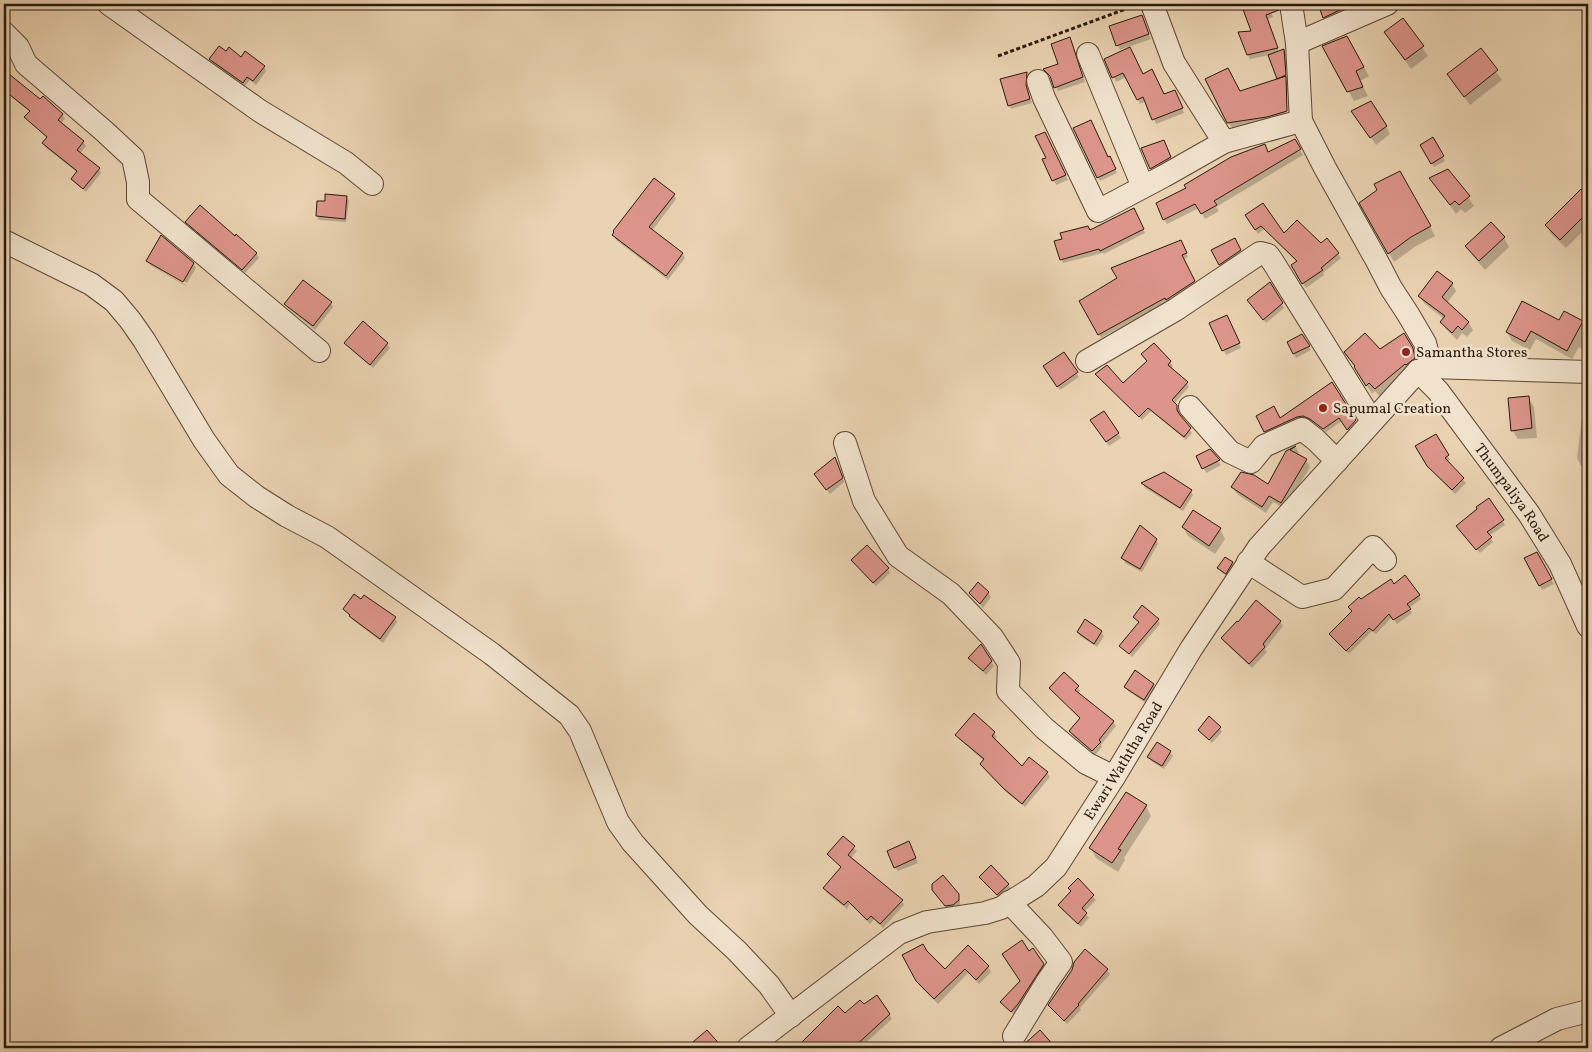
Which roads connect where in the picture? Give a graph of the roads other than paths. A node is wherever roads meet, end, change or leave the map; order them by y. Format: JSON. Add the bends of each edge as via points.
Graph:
{"nodes":[{"id":1,"x":109,"y":4,"type":"edge"},
{"id":2,"x":1152,"y":4,"type":"edge"},
{"id":3,"x":1291,"y":4,"type":"edge"},
{"id":4,"x":1387,"y":4,"type":"edge"},
{"id":5,"x":4,"y":33,"type":"edge"},
{"id":6,"x":1297,"y":43,"type":"junction"},
{"id":7,"x":1088,"y":54,"type":"dead end"},
{"id":8,"x":1038,"y":81,"type":"dead end"},
{"id":9,"x":1301,"y":121,"type":"junction"},
{"id":10,"x":1224,"y":142,"type":"junction"},
{"id":11,"x":372,"y":184,"type":"dead end"},
{"id":12,"x":1143,"y":187,"type":"junction"},
{"id":13,"x":4,"y":241,"type":"edge"},
{"id":14,"x":319,"y":351,"type":"dead end"},
{"id":15,"x":1087,"y":362,"type":"dead end"},
{"id":16,"x":1425,"y":369,"type":"junction"},
{"id":17,"x":1588,"y":372,"type":"edge"},
{"id":18,"x":1190,"y":407,"type":"dead end"},
{"id":19,"x":1372,"y":422,"type":"junction"},
{"id":20,"x":845,"y":443,"type":"dead end"},
{"id":21,"x":1337,"y":461,"type":"junction"},
{"id":22,"x":1385,"y":560,"type":"dead end"},
{"id":23,"x":1248,"y":562,"type":"junction"},
{"id":24,"x":1588,"y":626,"type":"edge"},
{"id":25,"x":1114,"y":777,"type":"junction"},
{"id":26,"x":1009,"y":902,"type":"junction"},
{"id":27,"x":1588,"y":1011,"type":"edge"},
{"id":28,"x":791,"y":1016,"type":"junction"},
{"id":29,"x":1014,"y":1036,"type":"dead end"},
{"id":30,"x":748,"y":1048,"type":"edge"},
{"id":31,"x":1501,"y":1048,"type":"edge"}],
"edges":[{"from":1,"to":11,"type":"street","via":[[260,111],[346,163]]},
{"from":2,"to":10,"type":"street","via":[[1174,63]]},
{"from":3,"to":6,"type":"street"},
{"from":4,"to":6,"type":"street"},
{"from":5,"to":14,"type":"street","via":[[18,47],[26,64],[133,158],[138,199]]},
{"from":6,"to":9,"type":"street"},
{"from":7,"to":12,"type":"street"},
{"from":8,"to":12,"type":"street","via":[[1098,211]]},
{"from":9,"to":10,"type":"street"},
{"from":9,"to":16,"type":"street","via":[[1390,288],[1425,343]]},
{"from":10,"to":12,"type":"street"},
{"from":13,"to":28,"type":"street","via":[[91,284],[114,301],[144,340],[204,440],[229,475],[287,516],[327,537],[492,654],[569,715],[580,731],[618,822],[633,843],[698,915],[769,985]]},
{"from":15,"to":19,"type":"street","via":[[1175,310],[1260,253],[1268,255],[1273,262]]},
{"from":16,"to":17,"type":"street"},
{"from":16,"to":19,"type":"street","name":"Ewari Waththa Road"},
{"from":16,"to":24,"type":"street","name":"Thumpaliya Road","via":[[1529,514],[1560,564]]},
{"from":18,"to":21,"type":"street","via":[[1230,452],[1251,462],[1264,446],[1302,429]]},
{"from":19,"to":21,"type":"street","name":"Ewari Waththa Road"},
{"from":20,"to":25,"type":"street","via":[[864,501],[898,556],[951,594],[992,637],[1009,663],[1008,691],[1044,728],[1086,763]]},
{"from":21,"to":23,"type":"street","name":"Ewari Waththa Road"},
{"from":22,"to":23,"type":"street","via":[[1373,547],[1334,589],[1302,597]]},
{"from":23,"to":25,"type":"street","name":"Ewari Waththa Road"},
{"from":25,"to":26,"type":"street","name":"Ewari Waththa Road","via":[[1056,867],[1036,886]]},
{"from":26,"to":28,"type":"street","name":"Ewari Waththa Road","via":[[985,913],[926,922],[899,933]]},
{"from":26,"to":29,"type":"street","via":[[1061,962]]},
{"from":27,"to":31,"type":"street","via":[[1557,1019]]},
{"from":28,"to":30,"type":"street","name":"Ewari Waththa Road"}]}
